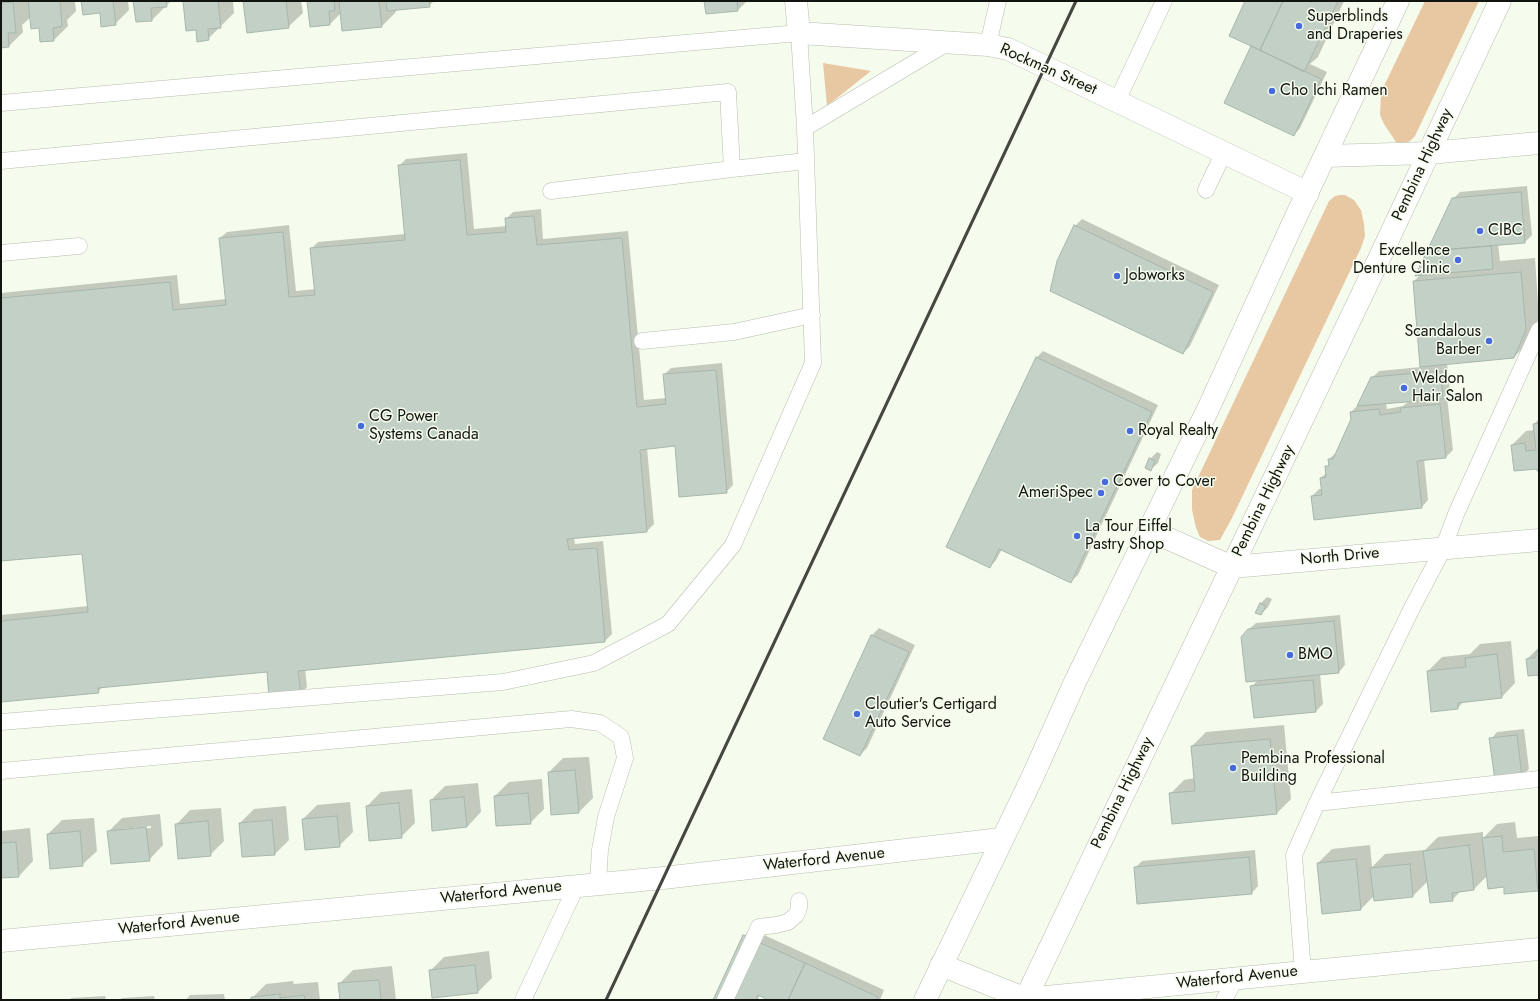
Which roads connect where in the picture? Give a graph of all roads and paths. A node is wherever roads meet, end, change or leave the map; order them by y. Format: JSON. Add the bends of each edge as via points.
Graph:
{"nodes":[{"id":1,"x":796,"y":1,"type":"edge"},
{"id":2,"x":998,"y":1,"type":"edge"},
{"id":3,"x":1164,"y":1,"type":"edge"},
{"id":4,"x":1398,"y":1,"type":"edge"},
{"id":5,"x":1500,"y":1,"type":"edge"},
{"id":6,"x":799,"y":33,"type":"junction"},
{"id":7,"x":949,"y":42,"type":"junction"},
{"id":8,"x":988,"y":45,"type":"junction"},
{"id":9,"x":1117,"y":101,"type":"junction"},
{"id":10,"x":1,"y":103,"type":"edge"},
{"id":11,"x":805,"y":128,"type":"junction"},
{"id":12,"x":1539,"y":143,"type":"edge"},
{"id":13,"x":1224,"y":152,"type":"junction"},
{"id":14,"x":1428,"y":153,"type":"junction"},
{"id":15,"x":1325,"y":156,"type":"junction"},
{"id":16,"x":1,"y":161,"type":"edge"},
{"id":17,"x":806,"y":161,"type":"junction"},
{"id":18,"x":732,"y":169,"type":"junction"},
{"id":19,"x":550,"y":190,"type":"dead end"},
{"id":20,"x":1206,"y":190,"type":"dead end"},
{"id":21,"x":1308,"y":193,"type":"junction"},
{"id":22,"x":79,"y":246,"type":"dead end"},
{"id":23,"x":1,"y":253,"type":"edge"},
{"id":24,"x":812,"y":315,"type":"junction"},
{"id":25,"x":1539,"y":330,"type":"edge"},
{"id":26,"x":642,"y":341,"type":"dead end"},
{"id":27,"x":1535,"y":347,"type":"edge"},
{"id":28,"x":1149,"y":530,"type":"junction"},
{"id":29,"x":1539,"y":540,"type":"edge"},
{"id":30,"x":1443,"y":549,"type":"junction"},
{"id":31,"x":1232,"y":567,"type":"junction"},
{"id":32,"x":1,"y":722,"type":"edge"},
{"id":33,"x":1,"y":771,"type":"edge"},
{"id":34,"x":1539,"y":779,"type":"edge"},
{"id":35,"x":1317,"y":803,"type":"junction"},
{"id":36,"x":1001,"y":839,"type":"junction"},
{"id":37,"x":588,"y":884,"type":"junction"},
{"id":38,"x":799,"y":900,"type":"dead end"},
{"id":39,"x":1,"y":941,"type":"edge"},
{"id":40,"x":1539,"y":949,"type":"edge"},
{"id":41,"x":941,"y":965,"type":"junction"},
{"id":42,"x":1303,"y":972,"type":"junction"},
{"id":43,"x":1234,"y":979,"type":"junction"},
{"id":44,"x":523,"y":1000,"type":"edge"},
{"id":45,"x":725,"y":1000,"type":"edge"},
{"id":46,"x":925,"y":1000,"type":"edge"},
{"id":47,"x":1025,"y":1000,"type":"edge"},
{"id":48,"x":1224,"y":1000,"type":"edge"}],
"edges":[{"from":1,"to":6,"type":"street"},
{"from":2,"to":8,"type":"lane"},
{"from":3,"to":9,"type":"lane"},
{"from":4,"to":15,"type":"street"},
{"from":5,"to":14,"type":"street","name":"Pembina Highway"},
{"from":6,"to":7,"type":"street","name":"Rockman Street"},
{"from":6,"to":10,"type":"lane"},
{"from":6,"to":11,"type":"lane"},
{"from":7,"to":8,"type":"street","name":"Rockman Street"},
{"from":7,"to":11,"type":"lane"},
{"from":8,"to":9,"type":"street","name":"Rockman Street","via":[[1008,49]]},
{"from":9,"to":13,"type":"street","name":"Rockman Street"},
{"from":11,"to":17,"type":"lane"},
{"from":12,"to":14,"type":"street"},
{"from":13,"to":20,"type":"lane"},
{"from":13,"to":21,"type":"street","name":"Rockman Street"},
{"from":14,"to":15,"type":"street"},
{"from":14,"to":31,"type":"street","name":"Pembina Highway"},
{"from":15,"to":21,"type":"street"},
{"from":16,"to":18,"type":"lane","via":[[728,92]]},
{"from":17,"to":18,"type":"lane"},
{"from":17,"to":24,"type":"lane"},
{"from":18,"to":19,"type":"lane"},
{"from":21,"to":28,"type":"street"},
{"from":22,"to":23,"type":"lane"},
{"from":24,"to":26,"type":"lane","via":[[734,332]]},
{"from":24,"to":32,"type":"lane","via":[[813,363],[733,545],[668,624],[594,662],[502,682]]},
{"from":25,"to":27,"type":"lane"},
{"from":27,"to":30,"type":"lane","via":[[1456,514]]},
{"from":28,"to":31,"type":"street","name":"North Drive"},
{"from":28,"to":36,"type":"street"},
{"from":29,"to":30,"type":"street","name":"North Drive"},
{"from":30,"to":31,"type":"street","name":"North Drive"},
{"from":30,"to":35,"type":"lane"},
{"from":31,"to":47,"type":"street","name":"Pembina Highway"},
{"from":33,"to":37,"type":"lane","via":[[571,719],[600,723],[621,737],[625,758]]},
{"from":34,"to":35,"type":"lane"},
{"from":35,"to":42,"type":"lane","via":[[1294,855]]},
{"from":36,"to":37,"type":"street","name":"Waterford Avenue","via":[[664,878]]},
{"from":36,"to":41,"type":"street"},
{"from":37,"to":39,"type":"street","name":"Waterford Avenue"},
{"from":37,"to":44,"type":"lane"},
{"from":38,"to":45,"type":"lane","via":[[796,915],[788,922],[759,927]]},
{"from":40,"to":42,"type":"street","name":"Waterford Avenue"},
{"from":41,"to":46,"type":"street"},
{"from":41,"to":47,"type":"street","name":"Waterford Avenue"},
{"from":42,"to":43,"type":"street","name":"Waterford Avenue"},
{"from":43,"to":47,"type":"street","name":"Waterford Avenue"},
{"from":43,"to":48,"type":"lane"}]}
